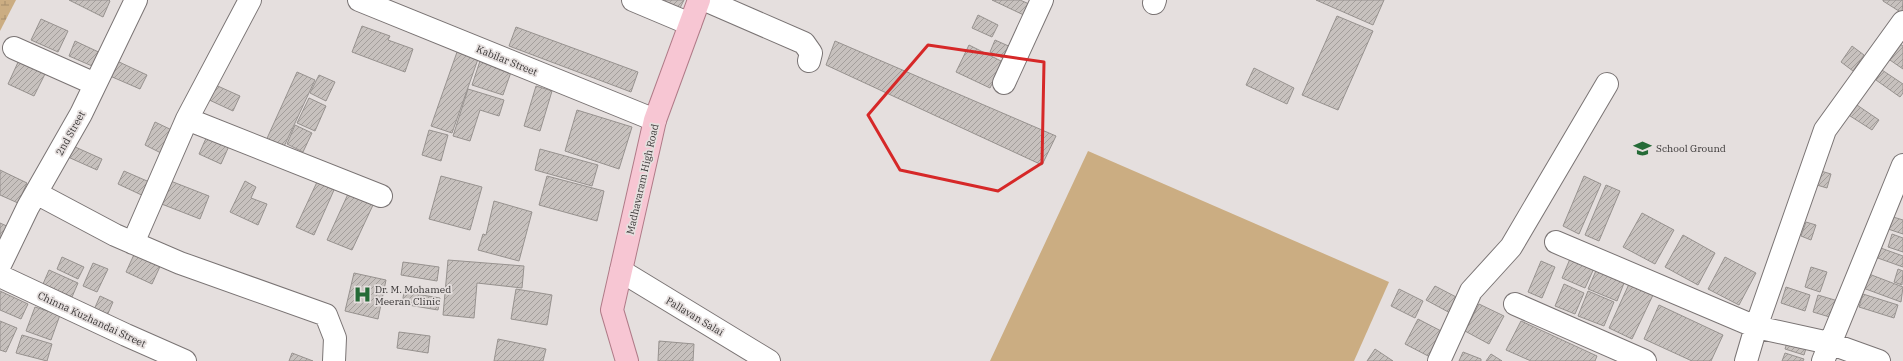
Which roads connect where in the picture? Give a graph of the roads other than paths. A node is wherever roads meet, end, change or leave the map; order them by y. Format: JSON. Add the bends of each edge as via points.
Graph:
{"nodes":[{"id":1,"x":136,"y":0,"type":"edge"},
{"id":2,"x":250,"y":0,"type":"edge"},
{"id":3,"x":359,"y":0,"type":"edge"},
{"id":4,"x":633,"y":0,"type":"edge"},
{"id":5,"x":699,"y":0,"type":"edge"},
{"id":6,"x":705,"y":0,"type":"edge"},
{"id":7,"x":1042,"y":0,"type":"edge"},
{"id":8,"x":1903,"y":22,"type":"edge"},
{"id":9,"x":690,"y":24,"type":"junction"},
{"id":10,"x":14,"y":48,"type":"dead end"},
{"id":11,"x":810,"y":61,"type":"dead end"},
{"id":12,"x":1004,"y":83,"type":"dead end"},
{"id":13,"x":95,"y":84,"type":"junction"},
{"id":14,"x":1607,"y":84,"type":"dead end"},
{"id":15,"x":187,"y":119,"type":"junction"},
{"id":16,"x":655,"y":120,"type":"junction"},
{"id":17,"x":1903,"y":165,"type":"edge"},
{"id":18,"x":36,"y":193,"type":"junction"},
{"id":19,"x":381,"y":196,"type":"dead end"},
{"id":20,"x":133,"y":242,"type":"junction"},
{"id":21,"x":1556,"y":242,"type":"dead end"},
{"id":22,"x":0,"y":265,"type":"edge"},
{"id":23,"x":621,"y":271,"type":"junction"},
{"id":24,"x":0,"y":276,"type":"edge"},
{"id":25,"x":1515,"y":304,"type":"dead end"},
{"id":26,"x":1756,"y":327,"type":"junction"},
{"id":27,"x":1826,"y":352,"type":"edge"},
{"id":28,"x":177,"y":359,"type":"edge"},
{"id":29,"x":334,"y":361,"type":"edge"},
{"id":30,"x":627,"y":361,"type":"edge"},
{"id":31,"x":769,"y":361,"type":"edge"},
{"id":32,"x":1440,"y":361,"type":"edge"},
{"id":33,"x":1645,"y":361,"type":"edge"},
{"id":34,"x":1746,"y":361,"type":"edge"},
{"id":35,"x":1879,"y":361,"type":"edge"}],
"edges":[{"from":1,"to":13,"type":"street","name":"2nd Street"},
{"from":2,"to":15,"type":"street"},
{"from":3,"to":16,"type":"street","name":"Kabilar Street"},
{"from":4,"to":9,"type":"street"},
{"from":5,"to":9,"type":"main road","name":"Madhavaram High Road"},
{"from":6,"to":11,"type":"street","via":[[804,43],[811,53]]},
{"from":7,"to":12,"type":"street"},
{"from":8,"to":26,"type":"street","via":[[1825,130]]},
{"from":9,"to":16,"type":"main road","name":"Madhavaram High Road"},
{"from":10,"to":13,"type":"street"},
{"from":13,"to":18,"type":"street","name":"2nd Street"},
{"from":14,"to":32,"type":"street","via":[[1511,247],[1472,291]]},
{"from":15,"to":19,"type":"street"},
{"from":15,"to":20,"type":"street"},
{"from":16,"to":23,"type":"main road","name":"Madhavaram High Road"},
{"from":17,"to":27,"type":"street"},
{"from":18,"to":20,"type":"street"},
{"from":18,"to":22,"type":"street","name":"2nd Street"},
{"from":20,"to":29,"type":"street","via":[[180,263],[326,315],[336,338]]},
{"from":21,"to":26,"type":"street"},
{"from":23,"to":30,"type":"main road","name":"Madhavaram High Road","via":[[612,310]]},
{"from":23,"to":31,"type":"street","name":"Pallavan Salai"},
{"from":24,"to":28,"type":"street","name":"Chinna Kuzhandai Street"},
{"from":25,"to":33,"type":"street"},
{"from":26,"to":27,"type":"street"},
{"from":26,"to":34,"type":"street"},
{"from":27,"to":35,"type":"street"}]}
